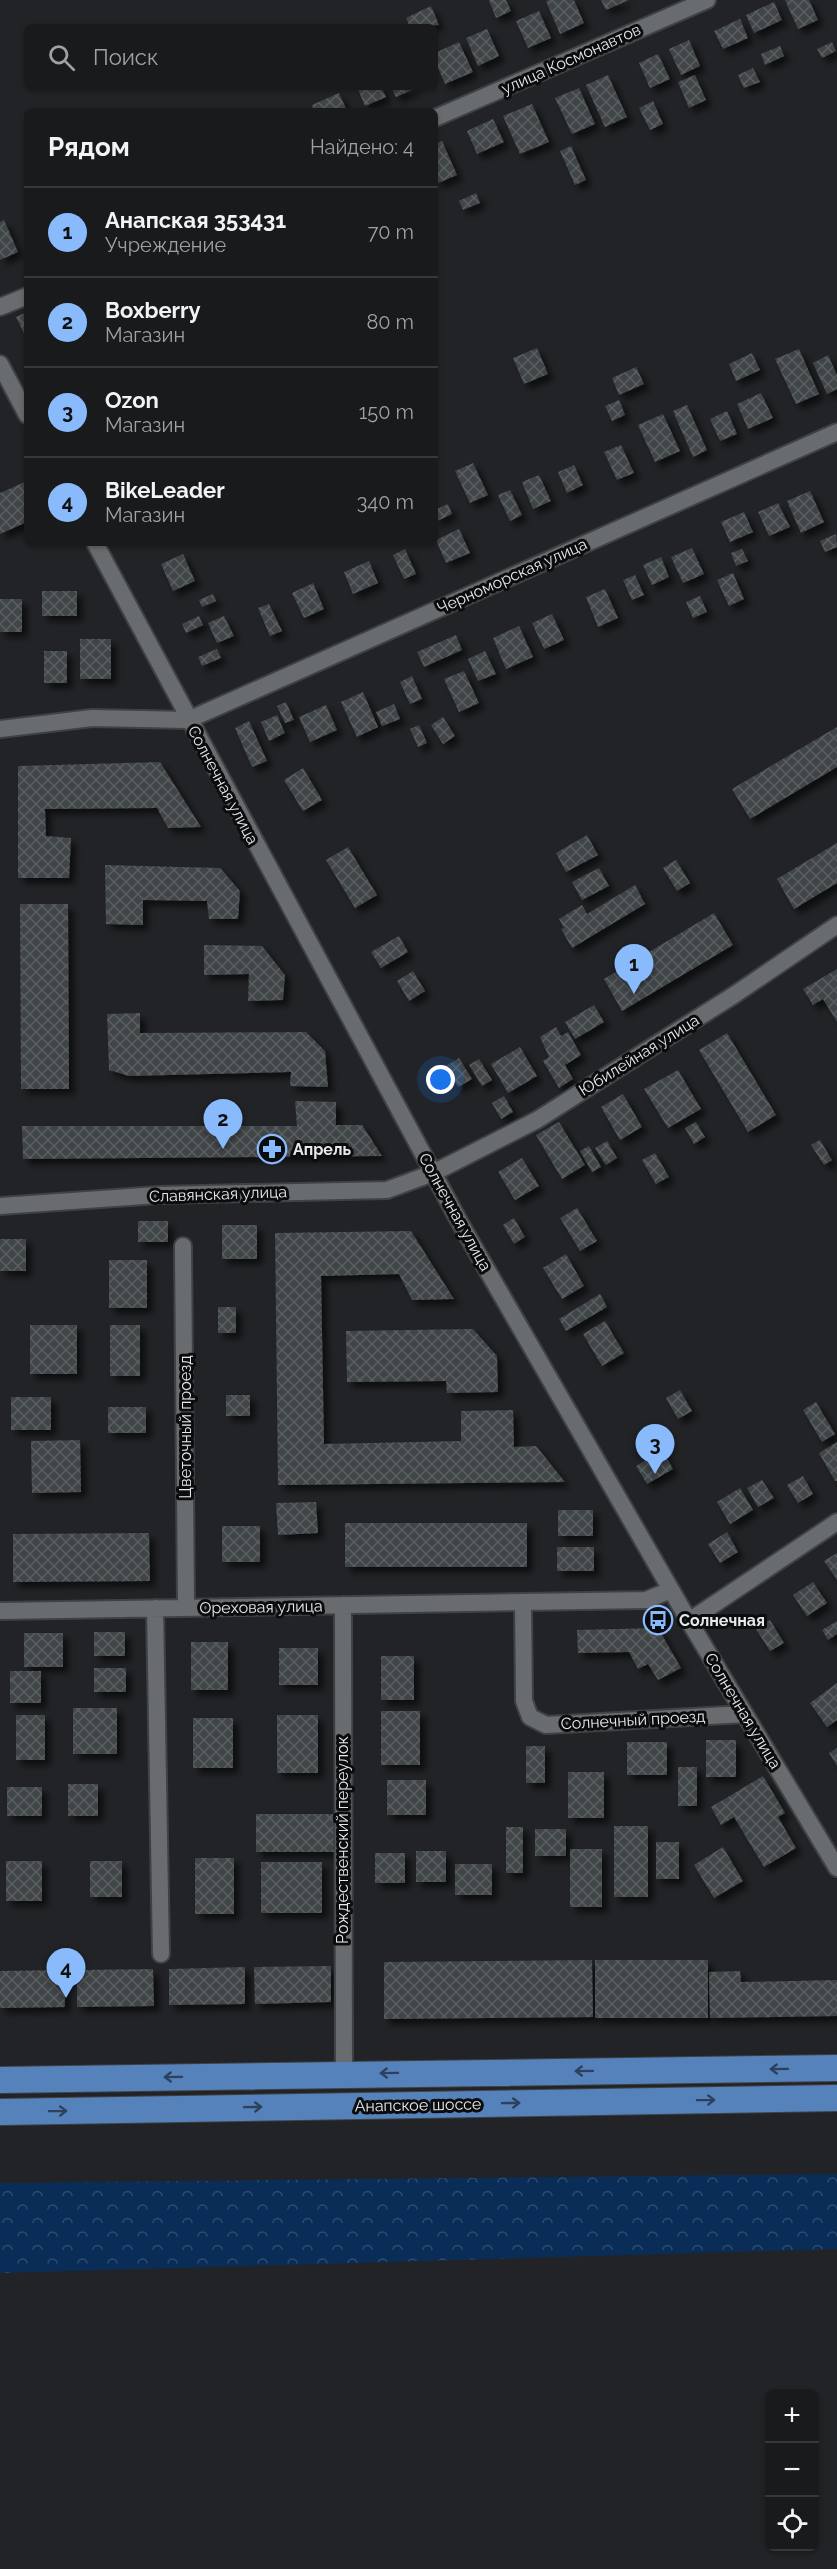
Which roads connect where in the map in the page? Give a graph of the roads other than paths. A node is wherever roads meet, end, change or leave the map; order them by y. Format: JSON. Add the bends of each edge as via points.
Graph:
{"nodes":[{"id":1,"x":707,"y":0,"type":"edge"},
{"id":2,"x":438,"y":117,"type":"edge"},
{"id":3,"x":24,"y":297,"type":"edge"},
{"id":4,"x":0,"y":307,"type":"edge"},
{"id":5,"x":0,"y":364,"type":"edge"},
{"id":6,"x":24,"y":409,"type":"edge"},
{"id":7,"x":837,"y":432,"type":"edge"},
{"id":8,"x":97,"y":546,"type":"edge"},
{"id":9,"x":188,"y":720,"type":"junction"},
{"id":10,"x":0,"y":729,"type":"edge"},
{"id":11,"x":837,"y":925,"type":"edge"},
{"id":12,"x":433,"y":1173,"type":"junction"},
{"id":13,"x":0,"y":1206,"type":"edge"},
{"id":14,"x":183,"y":1246,"type":"dead end"},
{"id":15,"x":837,"y":1522,"type":"edge"},
{"id":16,"x":671,"y":1590,"type":"junction"},
{"id":17,"x":523,"y":1602,"type":"junction"},
{"id":18,"x":343,"y":1605,"type":"junction"},
{"id":19,"x":156,"y":1608,"type":"junction"},
{"id":20,"x":186,"y":1608,"type":"junction"},
{"id":21,"x":0,"y":1611,"type":"edge"},
{"id":22,"x":689,"y":1621,"type":"junction"},
{"id":23,"x":745,"y":1714,"type":"junction"},
{"id":24,"x":837,"y":1868,"type":"edge"},
{"id":25,"x":161,"y":1954,"type":"dead end"},
{"id":26,"x":837,"y":2068,"type":"edge"},
{"id":27,"x":344,"y":2074,"type":"junction"},
{"id":28,"x":0,"y":2080,"type":"edge"},
{"id":29,"x":837,"y":2098,"type":"edge"},
{"id":30,"x":0,"y":2112,"type":"edge"}],
"edges":[{"from":1,"to":2,"type":"street","name":"улица Космонавтов"},
{"from":3,"to":4,"type":"street"},
{"from":5,"to":6,"type":"street"},
{"from":7,"to":9,"type":"street","name":"Черноморская улица"},
{"from":8,"to":9,"type":"street","name":"Солнечная улица"},
{"from":9,"to":10,"type":"street","via":[[92,718]]},
{"from":9,"to":12,"type":"street","name":"Солнечная улица"},
{"from":11,"to":12,"type":"street","name":"Юбилейная улица","via":[[537,1120]]},
{"from":12,"to":13,"type":"street","name":"Славянская улица","via":[[387,1190],[158,1195]]},
{"from":12,"to":16,"type":"street","name":"Солнечная улица"},
{"from":14,"to":20,"type":"street","name":"Цветочный проезд"},
{"from":15,"to":22,"type":"street"},
{"from":16,"to":17,"type":"street","name":"Ореховая улица","via":[[646,1600]]},
{"from":16,"to":22,"type":"street","name":"Солнечная улица"},
{"from":17,"to":18,"type":"street","name":"Ореховая улица"},
{"from":17,"to":23,"type":"street","name":"Солнечный проезд","via":[[524,1701],[530,1717],[546,1725]]},
{"from":18,"to":20,"type":"street","name":"Ореховая улица"},
{"from":18,"to":27,"type":"street","name":"Рождественский переулок"},
{"from":19,"to":20,"type":"street","name":"Ореховая улица"},
{"from":19,"to":21,"type":"street","name":"Ореховая улица"},
{"from":19,"to":25,"type":"street"},
{"from":22,"to":23,"type":"street","name":"Солнечная улица"},
{"from":23,"to":24,"type":"street","name":"Солнечная улица"},
{"from":26,"to":27,"type":"main road","name":"Анапское шоссе","one_way":true},
{"from":27,"to":28,"type":"main road","name":"Анапское шоссе","one_way":true},
{"from":30,"to":29,"type":"main road","name":"Анапское шоссе","one_way":true}]}
